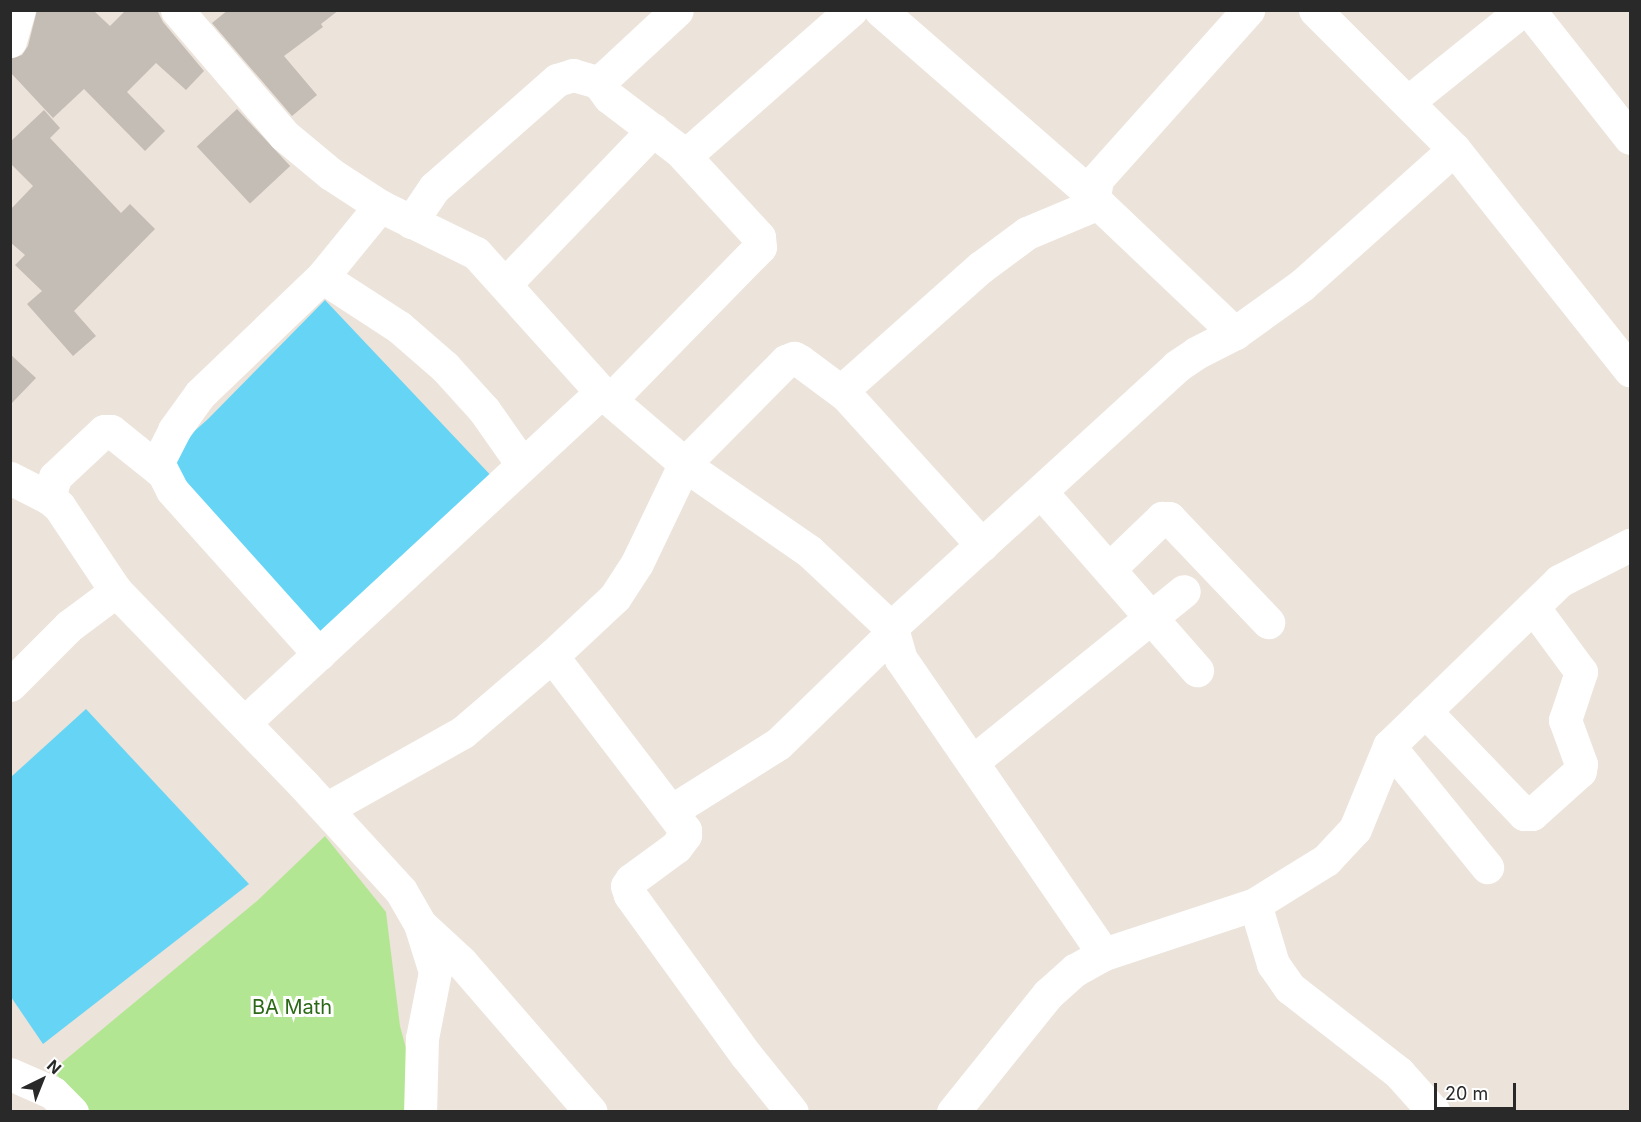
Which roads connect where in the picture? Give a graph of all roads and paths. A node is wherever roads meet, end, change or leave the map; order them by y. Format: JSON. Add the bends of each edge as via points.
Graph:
{"nodes":[{"id":1,"x":19,"y":10,"type":"edge"},
{"id":2,"x":177,"y":10,"type":"edge"},
{"id":3,"x":677,"y":10,"type":"edge"},
{"id":4,"x":851,"y":10,"type":"edge"},
{"id":5,"x":880,"y":10,"type":"edge"},
{"id":6,"x":1248,"y":10,"type":"edge"},
{"id":7,"x":1316,"y":10,"type":"edge"},
{"id":8,"x":1522,"y":10,"type":"edge"},
{"id":9,"x":1529,"y":10,"type":"edge"},
{"id":10,"x":10,"y":41,"type":"edge"},
{"id":11,"x":601,"y":83,"type":"junction"},
{"id":12,"x":1409,"y":101,"type":"junction"},
{"id":13,"x":653,"y":130,"type":"junction"},
{"id":14,"x":1630,"y":138,"type":"edge"},
{"id":15,"x":1454,"y":148,"type":"junction"},
{"id":16,"x":685,"y":156,"type":"junction"},
{"id":17,"x":1093,"y":201,"type":"junction"},
{"id":18,"x":381,"y":206,"type":"junction"},
{"id":19,"x":411,"y":222,"type":"junction"},
{"id":20,"x":322,"y":277,"type":"junction"},
{"id":21,"x":505,"y":284,"type":"junction"},
{"id":22,"x":1235,"y":333,"type":"junction"},
{"id":23,"x":1630,"y":370,"type":"edge"},
{"id":24,"x":846,"y":395,"type":"junction"},
{"id":25,"x":606,"y":396,"type":"junction"},
{"id":26,"x":522,"y":464,"type":"junction"},
{"id":27,"x":685,"y":464,"type":"junction"},
{"id":28,"x":161,"y":471,"type":"junction"},
{"id":29,"x":10,"y":478,"type":"edge"},
{"id":30,"x":1041,"y":492,"type":"junction"},
{"id":31,"x":49,"y":498,"type":"junction"},
{"id":32,"x":982,"y":545,"type":"junction"},
{"id":33,"x":1630,"y":545,"type":"edge"},
{"id":34,"x":1109,"y":569,"type":"junction"},
{"id":35,"x":116,"y":591,"type":"junction"},
{"id":36,"x":1184,"y":591,"type":"dead end"},
{"id":37,"x":1533,"y":607,"type":"junction"},
{"id":38,"x":1151,"y":618,"type":"junction"},
{"id":39,"x":1268,"y":622,"type":"dead end"},
{"id":40,"x":892,"y":629,"type":"junction"},
{"id":41,"x":319,"y":654,"type":"junction"},
{"id":42,"x":552,"y":656,"type":"junction"},
{"id":43,"x":1197,"y":670,"type":"dead end"},
{"id":44,"x":10,"y":685,"type":"edge"},
{"id":45,"x":1425,"y":711,"type":"junction"},
{"id":46,"x":245,"y":722,"type":"junction"},
{"id":47,"x":1389,"y":746,"type":"junction"},
{"id":48,"x":972,"y":762,"type":"junction"},
{"id":49,"x":326,"y":809,"type":"junction"},
{"id":50,"x":671,"y":811,"type":"junction"},
{"id":51,"x":1487,"y":867,"type":"dead end"},
{"id":52,"x":1255,"y":904,"type":"junction"},
{"id":53,"x":420,"y":924,"type":"junction"},
{"id":54,"x":1104,"y":954,"type":"junction"},
{"id":55,"x":10,"y":1074,"type":"edge"},
{"id":56,"x":72,"y":1112,"type":"edge"},
{"id":57,"x":420,"y":1112,"type":"edge"},
{"id":58,"x":591,"y":1112,"type":"edge"},
{"id":59,"x":792,"y":1112,"type":"edge"},
{"id":60,"x":953,"y":1112,"type":"edge"},
{"id":61,"x":1434,"y":1112,"type":"edge"}],
"edges":[{"from":1,"to":10,"type":"street"},
{"from":2,"to":18,"type":"street","via":[[284,135],[331,174]]},
{"from":3,"to":11,"type":"street"},
{"from":4,"to":16,"type":"street"},
{"from":5,"to":17,"type":"street"},
{"from":6,"to":17,"type":"street","via":[[1097,179]]},
{"from":7,"to":12,"type":"street"},
{"from":8,"to":12,"type":"street"},
{"from":9,"to":14,"type":"street"},
{"from":11,"to":13,"type":"street","via":[[609,97]]},
{"from":11,"to":19,"type":"street","via":[[573,75],[556,80],[434,188]]},
{"from":12,"to":15,"type":"street"},
{"from":13,"to":16,"type":"street"},
{"from":13,"to":21,"type":"street"},
{"from":15,"to":22,"type":"street","via":[[1302,285]]},
{"from":15,"to":23,"type":"street"},
{"from":16,"to":25,"type":"street","via":[[759,237],[759,251]]},
{"from":17,"to":22,"type":"street"},
{"from":17,"to":24,"type":"street","via":[[1027,233],[981,267],[849,384]]},
{"from":18,"to":19,"type":"street"},
{"from":18,"to":20,"type":"street"},
{"from":19,"to":21,"type":"street","via":[[476,253]]},
{"from":20,"to":26,"type":"street","via":[[399,327],[445,367],[483,410]]},
{"from":20,"to":28,"type":"street","via":[[200,393],[174,430],[158,462]]},
{"from":21,"to":25,"type":"street"},
{"from":22,"to":30,"type":"street","via":[[1187,358]]},
{"from":24,"to":27,"type":"street","via":[[800,361],[790,358]]},
{"from":24,"to":32,"type":"street"},
{"from":25,"to":26,"type":"street"},
{"from":25,"to":27,"type":"street"},
{"from":26,"to":41,"type":"street"},
{"from":27,"to":40,"type":"street","via":[[809,550]]},
{"from":27,"to":42,"type":"street","via":[[621,589]]},
{"from":28,"to":31,"type":"street","via":[[111,431],[104,431],[55,477]]},
{"from":28,"to":41,"type":"street","via":[[172,490]]},
{"from":29,"to":31,"type":"street"},
{"from":30,"to":32,"type":"street"},
{"from":30,"to":34,"type":"street"},
{"from":31,"to":35,"type":"street","via":[[59,506]]},
{"from":32,"to":40,"type":"street"},
{"from":33,"to":37,"type":"street","via":[[1559,581]]},
{"from":34,"to":38,"type":"street"},
{"from":34,"to":39,"type":"street","via":[[1162,518],[1169,518]]},
{"from":35,"to":44,"type":"street","via":[[69,626]]},
{"from":35,"to":46,"type":"street"},
{"from":36,"to":38,"type":"street"},
{"from":37,"to":45,"type":"street"},
{"from":37,"to":45,"type":"street","via":[[1581,672],[1565,715],[1580,771],[1532,814],[1524,814]]},
{"from":38,"to":43,"type":"street"},
{"from":38,"to":48,"type":"street"},
{"from":40,"to":48,"type":"street","via":[[901,659]]},
{"from":40,"to":50,"type":"street","via":[[778,744]]},
{"from":41,"to":46,"type":"street"},
{"from":42,"to":49,"type":"street","via":[[463,732]]},
{"from":42,"to":50,"type":"street"},
{"from":45,"to":47,"type":"street"},
{"from":46,"to":49,"type":"street"},
{"from":47,"to":51,"type":"street"},
{"from":47,"to":52,"type":"street","via":[[1355,829],[1326,860]]},
{"from":48,"to":54,"type":"street"},
{"from":49,"to":53,"type":"street","via":[[401,891]]},
{"from":50,"to":59,"type":"street","via":[[685,835],[676,847],[632,880],[627,886],[630,895],[762,1077]]},
{"from":52,"to":54,"type":"street"},
{"from":52,"to":61,"type":"street","via":[[1273,964],[1290,988],[1399,1072]]},
{"from":53,"to":57,"type":"street","via":[[435,972],[423,1038]]},
{"from":53,"to":58,"type":"street","via":[[461,962]]},
{"from":54,"to":60,"type":"street","via":[[1075,970],[1048,993]]},
{"from":55,"to":56,"type":"street","via":[[53,1093]]}]}
